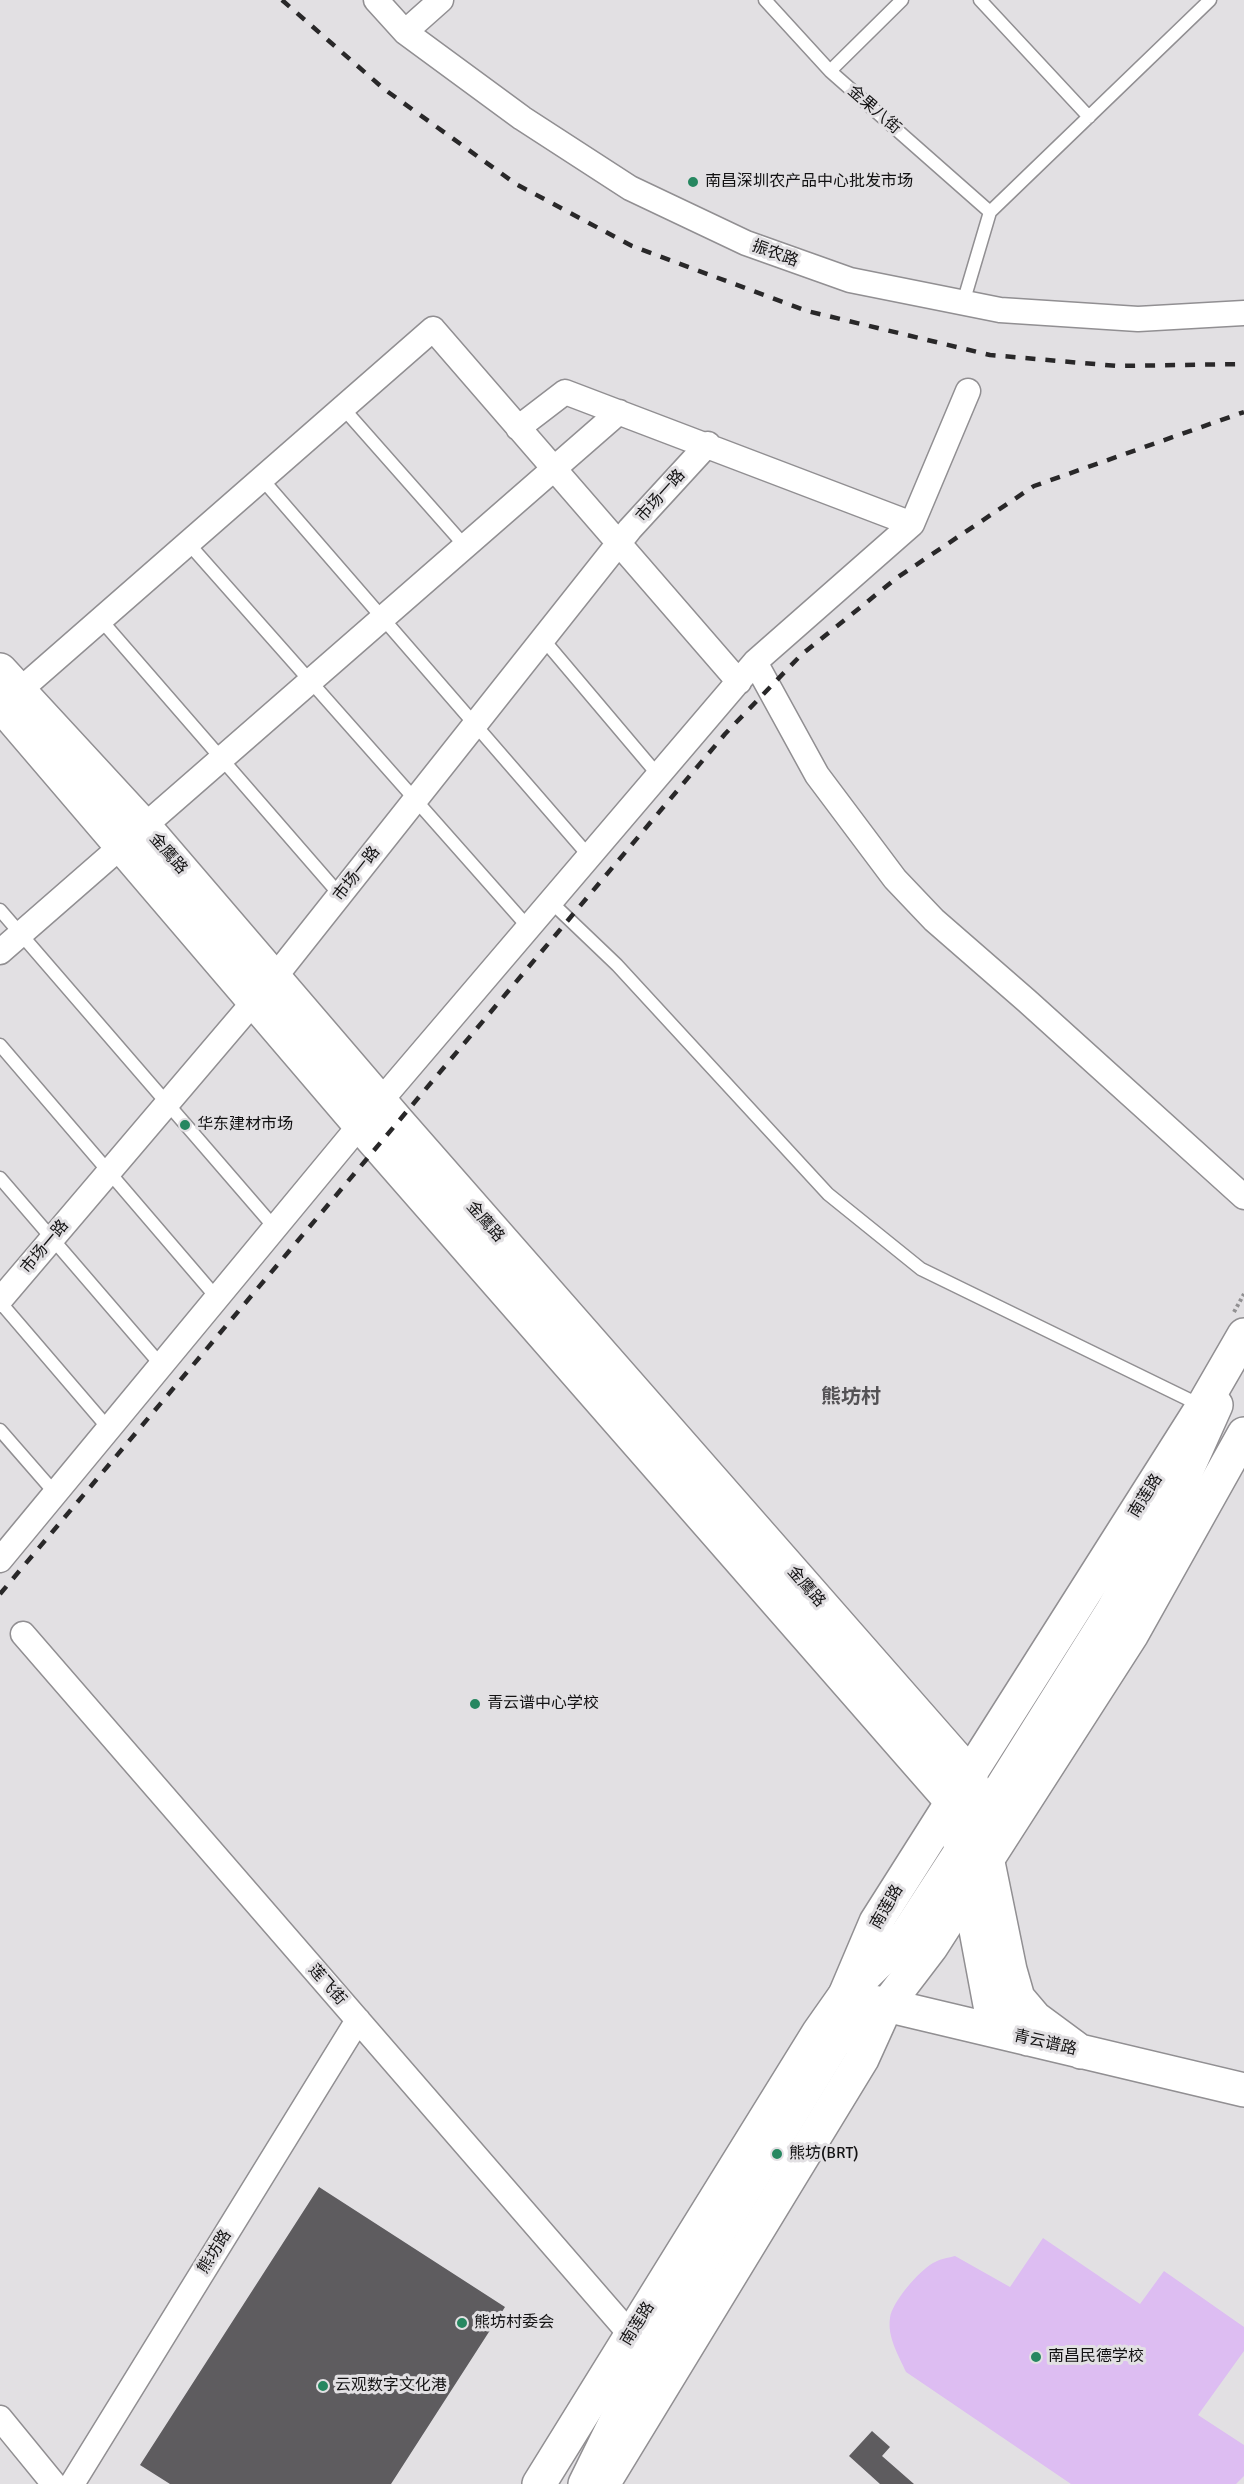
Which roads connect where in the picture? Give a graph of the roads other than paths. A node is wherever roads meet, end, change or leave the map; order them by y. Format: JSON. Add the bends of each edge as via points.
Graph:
{"nodes":[{"id":1,"x":376,"y":0,"type":"edge"},
{"id":2,"x":441,"y":0,"type":"edge"},
{"id":3,"x":765,"y":0,"type":"edge"},
{"id":4,"x":902,"y":0,"type":"edge"},
{"id":5,"x":980,"y":0,"type":"edge"},
{"id":6,"x":1202,"y":3,"type":"edge"},
{"id":7,"x":405,"y":32,"type":"junction"},
{"id":8,"x":830,"y":71,"type":"junction"},
{"id":9,"x":1089,"y":117,"type":"junction"},
{"id":10,"x":990,"y":212,"type":"junction"},
{"id":11,"x":963,"y":303,"type":"junction"},
{"id":12,"x":1244,"y":313,"type":"edge"},
{"id":13,"x":968,"y":391,"type":"dead end"},
{"id":14,"x":343,"y":408,"type":"junction"},
{"id":15,"x":619,"y":412,"type":"junction"},
{"id":16,"x":518,"y":428,"type":"junction"},
{"id":17,"x":708,"y":444,"type":"junction"},
{"id":18,"x":554,"y":469,"type":"junction"},
{"id":19,"x":262,"y":478,"type":"junction"},
{"id":20,"x":912,"y":525,"type":"junction"},
{"id":21,"x":188,"y":543,"type":"junction"},
{"id":22,"x":619,"y":544,"type":"junction"},
{"id":23,"x":465,"y":546,"type":"junction"},
{"id":24,"x":383,"y":618,"type":"junction"},
{"id":25,"x":101,"y":620,"type":"junction"},
{"id":26,"x":543,"y":639,"type":"junction"},
{"id":27,"x":755,"y":662,"type":"junction"},
{"id":28,"x":310,"y":681,"type":"junction"},
{"id":29,"x":739,"y":682,"type":"junction"},
{"id":30,"x":7,"y":705,"type":"edge"},
{"id":31,"x":475,"y":725,"type":"junction"},
{"id":32,"x":222,"y":759,"type":"junction"},
{"id":33,"x":658,"y":775,"type":"junction"},
{"id":34,"x":415,"y":800,"type":"junction"},
{"id":35,"x":133,"y":836,"type":"junction"},
{"id":36,"x":589,"y":856,"type":"junction"},
{"id":37,"x":340,"y":895,"type":"junction"},
{"id":38,"x":550,"y":901,"type":"junction"},
{"id":39,"x":0,"y":910,"type":"edge"},
{"id":40,"x":528,"y":927,"type":"junction"},
{"id":41,"x":20,"y":934,"type":"junction"},
{"id":42,"x":0,"y":952,"type":"edge"},
{"id":43,"x":264,"y":989,"type":"junction"},
{"id":44,"x":0,"y":1045,"type":"edge"},
{"id":45,"x":167,"y":1103,"type":"junction"},
{"id":46,"x":371,"y":1114,"type":"junction"},
{"id":47,"x":109,"y":1172,"type":"junction"},
{"id":48,"x":0,"y":1178,"type":"edge"},
{"id":49,"x":1244,"y":1197,"type":"edge"},
{"id":50,"x":275,"y":1228,"type":"junction"},
{"id":51,"x":52,"y":1239,"type":"junction"},
{"id":52,"x":217,"y":1298,"type":"junction"},
{"id":53,"x":0,"y":1301,"type":"edge"},
{"id":54,"x":1244,"y":1335,"type":"edge"},
{"id":55,"x":1244,"y":1342,"type":"edge"},
{"id":56,"x":161,"y":1365,"type":"junction"},
{"id":57,"x":1203,"y":1406,"type":"junction"},
{"id":58,"x":109,"y":1428,"type":"junction"},
{"id":59,"x":0,"y":1430,"type":"edge"},
{"id":60,"x":1244,"y":1434,"type":"edge"},
{"id":61,"x":55,"y":1493,"type":"junction"},
{"id":62,"x":0,"y":1560,"type":"edge"},
{"id":63,"x":23,"y":1634,"type":"dead end"},
{"id":64,"x":970,"y":1774,"type":"junction"},
{"id":65,"x":952,"y":1802,"type":"junction"},
{"id":66,"x":980,"y":1822,"type":"junction"},
{"id":67,"x":974,"y":1855,"type":"junction"},
{"id":68,"x":968,"y":1888,"type":"junction"},
{"id":69,"x":845,"y":1995,"type":"junction"},
{"id":70,"x":886,"y":2006,"type":"junction"},
{"id":71,"x":358,"y":2020,"type":"junction"},
{"id":72,"x":1028,"y":2039,"type":"junction"},
{"id":73,"x":1082,"y":2052,"type":"junction"},
{"id":74,"x":1244,"y":2090,"type":"edge"},
{"id":75,"x":631,"y":2335,"type":"junction"},
{"id":76,"x":0,"y":2418,"type":"edge"},
{"id":77,"x":54,"y":2484,"type":"edge"},
{"id":78,"x":72,"y":2484,"type":"edge"},
{"id":79,"x":539,"y":2484,"type":"edge"},
{"id":80,"x":585,"y":2484,"type":"edge"},
{"id":81,"x":603,"y":2484,"type":"edge"}],
"edges":[{"from":1,"to":7,"type":"street","name":"振农路"},
{"from":2,"to":7,"type":"street"},
{"from":3,"to":8,"type":"lane","name":"金果八街"},
{"from":4,"to":8,"type":"lane"},
{"from":5,"to":9,"type":"lane"},
{"from":6,"to":9,"type":"lane"},
{"from":7,"to":11,"type":"street","name":"振农路","via":[[522,118],[630,189],[746,243],[850,280]]},
{"from":8,"to":10,"type":"lane","name":"金果八街"},
{"from":9,"to":10,"type":"lane"},
{"from":10,"to":11,"type":"lane"},
{"from":11,"to":12,"type":"street","name":"振农路","via":[[1000,310],[1138,319]]},
{"from":13,"to":20,"type":"street"},
{"from":14,"to":16,"type":"street","via":[[433,330]]},
{"from":14,"to":19,"type":"street"},
{"from":14,"to":23,"type":"lane"},
{"from":15,"to":16,"type":"street","via":[[566,392]]},
{"from":15,"to":17,"type":"street"},
{"from":15,"to":18,"type":"street"},
{"from":16,"to":18,"type":"street"},
{"from":17,"to":20,"type":"street"},
{"from":17,"to":22,"type":"street","name":"市场一路"},
{"from":18,"to":22,"type":"street"},
{"from":18,"to":23,"type":"street"},
{"from":19,"to":21,"type":"street"},
{"from":19,"to":24,"type":"lane"},
{"from":20,"to":27,"type":"street"},
{"from":21,"to":25,"type":"street"},
{"from":21,"to":28,"type":"lane"},
{"from":22,"to":26,"type":"street","name":"市场一路"},
{"from":22,"to":29,"type":"street"},
{"from":23,"to":24,"type":"street"},
{"from":24,"to":28,"type":"street"},
{"from":24,"to":31,"type":"lane"},
{"from":25,"to":30,"type":"street"},
{"from":25,"to":32,"type":"lane"},
{"from":26,"to":31,"type":"street","name":"市场一路"},
{"from":26,"to":33,"type":"lane"},
{"from":27,"to":29,"type":"street"},
{"from":27,"to":49,"type":"street","via":[[817,775],[895,879],[934,920]]},
{"from":28,"to":32,"type":"street"},
{"from":28,"to":34,"type":"lane"},
{"from":29,"to":33,"type":"street"},
{"from":30,"to":35,"type":"main road","name":"金鹰路"},
{"from":31,"to":34,"type":"street","name":"市场一路"},
{"from":31,"to":36,"type":"lane"},
{"from":32,"to":35,"type":"street"},
{"from":32,"to":37,"type":"lane"},
{"from":33,"to":36,"type":"street"},
{"from":34,"to":37,"type":"street","name":"市场一路"},
{"from":34,"to":40,"type":"lane"},
{"from":35,"to":41,"type":"street"},
{"from":35,"to":43,"type":"main road","name":"金鹰路"},
{"from":36,"to":38,"type":"street"},
{"from":37,"to":43,"type":"street","name":"市场一路"},
{"from":38,"to":40,"type":"street"},
{"from":38,"to":57,"type":"lane","via":[[617,965],[828,1194],[921,1269]]},
{"from":39,"to":41,"type":"lane"},
{"from":40,"to":46,"type":"street"},
{"from":41,"to":42,"type":"street"},
{"from":41,"to":45,"type":"lane"},
{"from":43,"to":45,"type":"street","name":"市场一路"},
{"from":43,"to":46,"type":"main road","name":"金鹰路"},
{"from":44,"to":47,"type":"lane"},
{"from":45,"to":47,"type":"street","name":"市场一路"},
{"from":45,"to":50,"type":"lane"},
{"from":46,"to":50,"type":"street"},
{"from":46,"to":64,"type":"main road","name":"金鹰路"},
{"from":46,"to":65,"type":"main road","name":"金鹰路"},
{"from":47,"to":51,"type":"street","name":"市场一路"},
{"from":47,"to":52,"type":"lane"},
{"from":48,"to":51,"type":"lane"},
{"from":50,"to":52,"type":"street"},
{"from":51,"to":53,"type":"street","name":"市场一路"},
{"from":51,"to":56,"type":"lane"},
{"from":52,"to":56,"type":"street"},
{"from":53,"to":58,"type":"lane"},
{"from":54,"to":57,"type":"main road","name":"南莲路"},
{"from":55,"to":66,"type":"main road","via":[[1182,1482],[1113,1610]]},
{"from":56,"to":58,"type":"street"},
{"from":57,"to":64,"type":"main road","name":"南莲路"},
{"from":58,"to":61,"type":"street"},
{"from":59,"to":61,"type":"lane"},
{"from":60,"to":67,"type":"main road","via":[[1132,1634]]},
{"from":61,"to":62,"type":"street"},
{"from":63,"to":71,"type":"street","name":"莲飞街"},
{"from":64,"to":65,"type":"main road","name":"南莲路"},
{"from":64,"to":66,"type":"main road"},
{"from":65,"to":67,"type":"main road"},
{"from":65,"to":69,"type":"main road","name":"南莲路","via":[[876,1922]]},
{"from":66,"to":67,"type":"main road"},
{"from":67,"to":68,"type":"main road"},
{"from":67,"to":69,"type":"main road","via":[[907,1934]]},
{"from":67,"to":73,"type":"main road","via":[[1018,1998],[1035,2018]]},
{"from":68,"to":70,"type":"main road","via":[[931,1947]]},
{"from":68,"to":72,"type":"main road","via":[[990,2005]]},
{"from":69,"to":70,"type":"main road","name":"青云谱路"},
{"from":69,"to":75,"type":"main road","name":"南莲路"},
{"from":70,"to":72,"type":"main road","name":"青云谱路"},
{"from":70,"to":80,"type":"main road","via":[[835,2041],[669,2314]]},
{"from":70,"to":81,"type":"main road","via":[[862,2059]]},
{"from":71,"to":75,"type":"street","name":"莲飞街"},
{"from":71,"to":78,"type":"street","name":"熊坊路"},
{"from":72,"to":73,"type":"main road","name":"青云谱路"},
{"from":73,"to":74,"type":"main road","name":"青云谱路"},
{"from":75,"to":79,"type":"main road","name":"南莲路"},
{"from":76,"to":77,"type":"street"}]}
